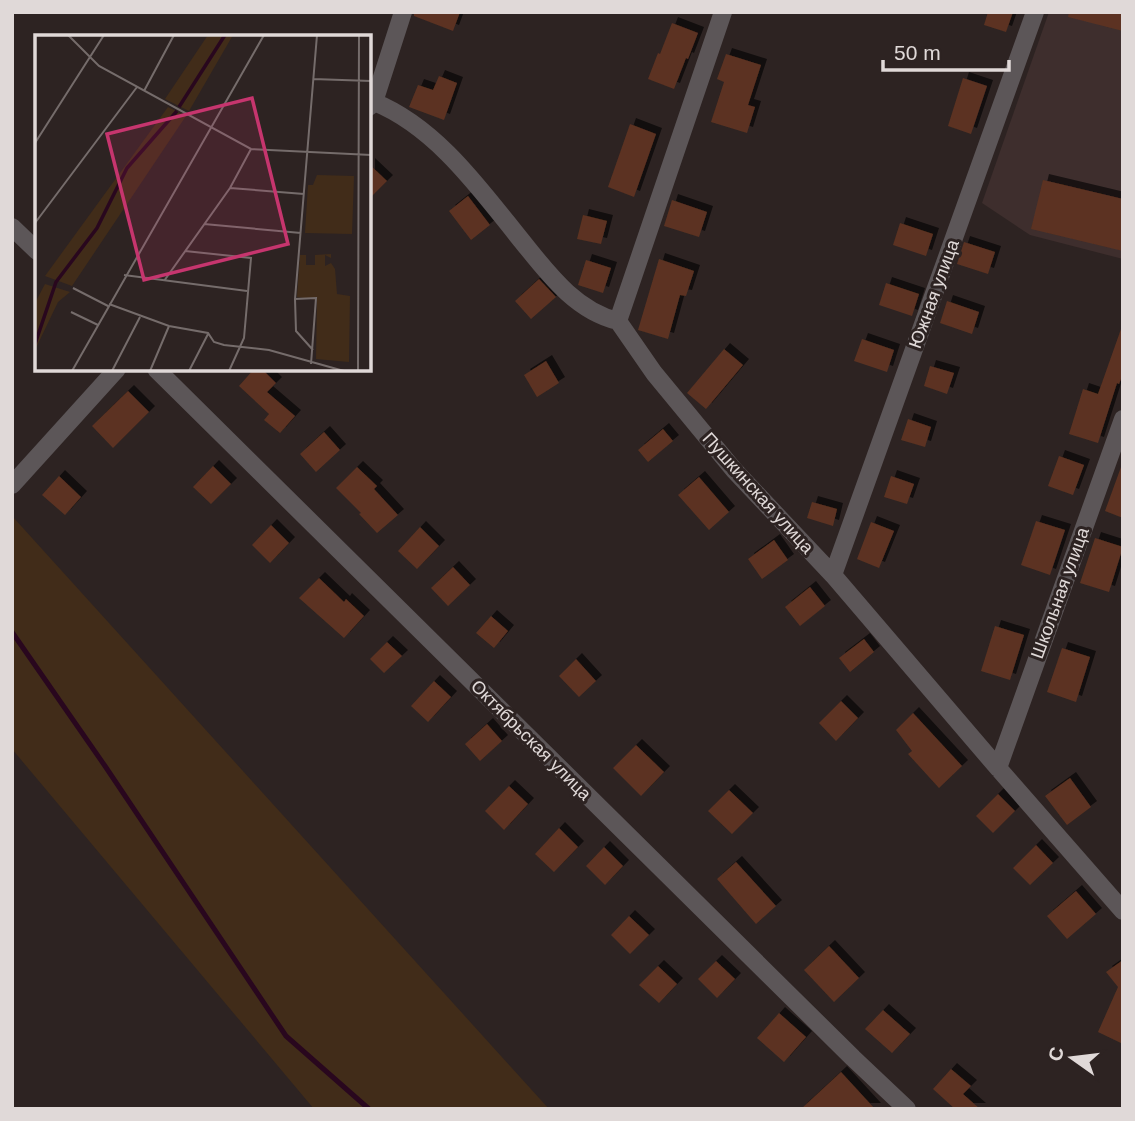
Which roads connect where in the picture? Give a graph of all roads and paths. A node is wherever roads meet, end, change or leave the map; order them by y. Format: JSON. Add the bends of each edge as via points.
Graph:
{"nodes":[{"id":1,"x":403,"y":12,"type":"edge"},
{"id":2,"x":723,"y":12,"type":"edge"},
{"id":3,"x":1035,"y":12,"type":"edge"},
{"id":4,"x":372,"y":105,"type":"edge"},
{"id":5,"x":12,"y":227,"type":"edge"},
{"id":6,"x":35,"y":249,"type":"edge"},
{"id":7,"x":618,"y":321,"type":"junction"},
{"id":8,"x":115,"y":371,"type":"edge"},
{"id":9,"x":158,"y":371,"type":"edge"},
{"id":10,"x":1123,"y":419,"type":"edge"},
{"id":11,"x":12,"y":485,"type":"edge"},
{"id":12,"x":833,"y":575,"type":"junction"},
{"id":13,"x":998,"y":768,"type":"junction"},
{"id":14,"x":1123,"y":911,"type":"edge"},
{"id":15,"x":907,"y":1109,"type":"edge"}],
"edges":[{"from":1,"to":4,"type":"street"},
{"from":2,"to":7,"type":"street"},
{"from":3,"to":12,"type":"street","name":"Южная улица"},
{"from":4,"to":7,"type":"street","via":[[387,107],[422,130],[469,176],[551,277],[587,309]]},
{"from":5,"to":6,"type":"street"},
{"from":7,"to":12,"type":"street","name":"Пушкинская улица","via":[[654,373],[734,470]]},
{"from":8,"to":11,"type":"street"},
{"from":9,"to":15,"type":"street","name":"Октябрьская улица"},
{"from":10,"to":13,"type":"street","name":"Школьная улица"},
{"from":12,"to":13,"type":"street","name":"Пушкинская улица"},
{"from":13,"to":14,"type":"street","name":"Пушкинская улица"}]}
